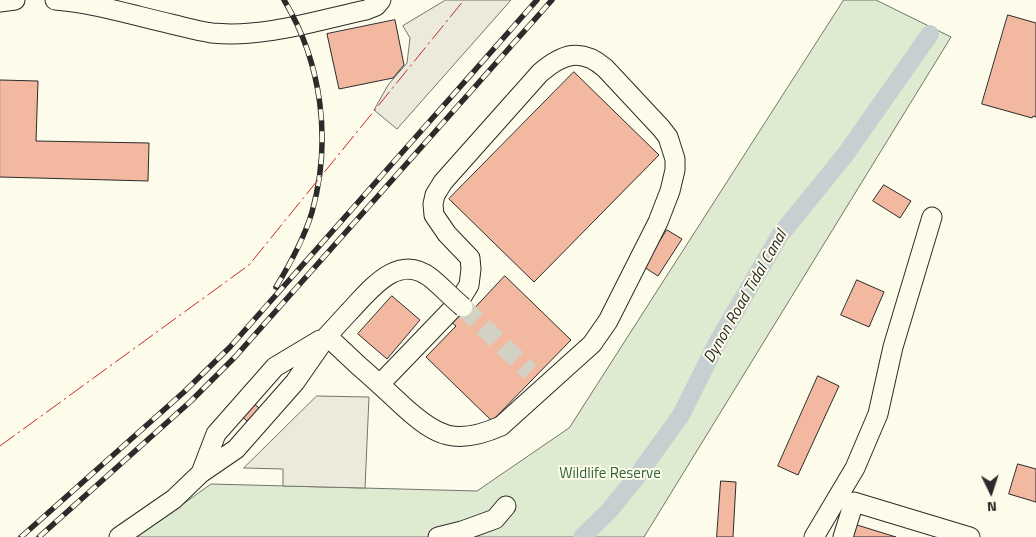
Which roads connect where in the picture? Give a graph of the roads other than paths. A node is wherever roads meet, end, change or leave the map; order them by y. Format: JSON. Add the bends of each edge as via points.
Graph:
{"nodes":[{"id":1,"x":14,"y":0,"type":"edge"},
{"id":2,"x":55,"y":0,"type":"edge"},
{"id":3,"x":381,"y":0,"type":"edge"},
{"id":4,"x":0,"y":2,"type":"edge"},
{"id":5,"x":932,"y":217,"type":"dead end"},
{"id":6,"x":463,"y":307,"type":"tunnel mouth"},
{"id":7,"x":327,"y":336,"type":"junction"},
{"id":8,"x":380,"y":384,"type":"junction"},
{"id":9,"x":200,"y":473,"type":"junction"},
{"id":10,"x":506,"y":506,"type":"dead end"},
{"id":11,"x":119,"y":537,"type":"edge"},
{"id":12,"x":438,"y":537,"type":"edge"},
{"id":13,"x":814,"y":537,"type":"edge"},
{"id":14,"x":843,"y":537,"type":"edge"},
{"id":15,"x":970,"y":537,"type":"edge"}],
"edges":[{"from":1,"to":4,"type":"lane"},
{"from":2,"to":3,"type":"lane","via":[[209,33],[228,34],[298,26],[366,10]]},
{"from":5,"to":13,"type":"lane","via":[[893,347],[878,414],[855,468]]},
{"from":6,"to":7,"type":"lane","bridge":true,"via":[[432,278],[406,269],[380,280]]},
{"from":7,"to":8,"type":"lane"},
{"from":7,"to":9,"type":"lane"},
{"from":7,"to":9,"type":"lane","via":[[275,367],[216,434]]},
{"from":7,"to":9,"type":"lane","via":[[303,388],[244,455]]},
{"from":8,"to":8,"type":"lane","via":[[458,303],[469,285],[470,258],[446,234],[434,215],[432,204],[443,182],[552,62],[575,54],[597,61],[662,128],[675,159],[670,191],[658,222],[608,321],[592,344],[501,426],[477,435],[452,436],[431,430]]},
{"from":9,"to":11,"type":"lane","via":[[174,498]]},
{"from":10,"to":12,"type":"lane","via":[[495,519]]},
{"from":14,"to":15,"type":"lane","via":[[854,502]]}]}
